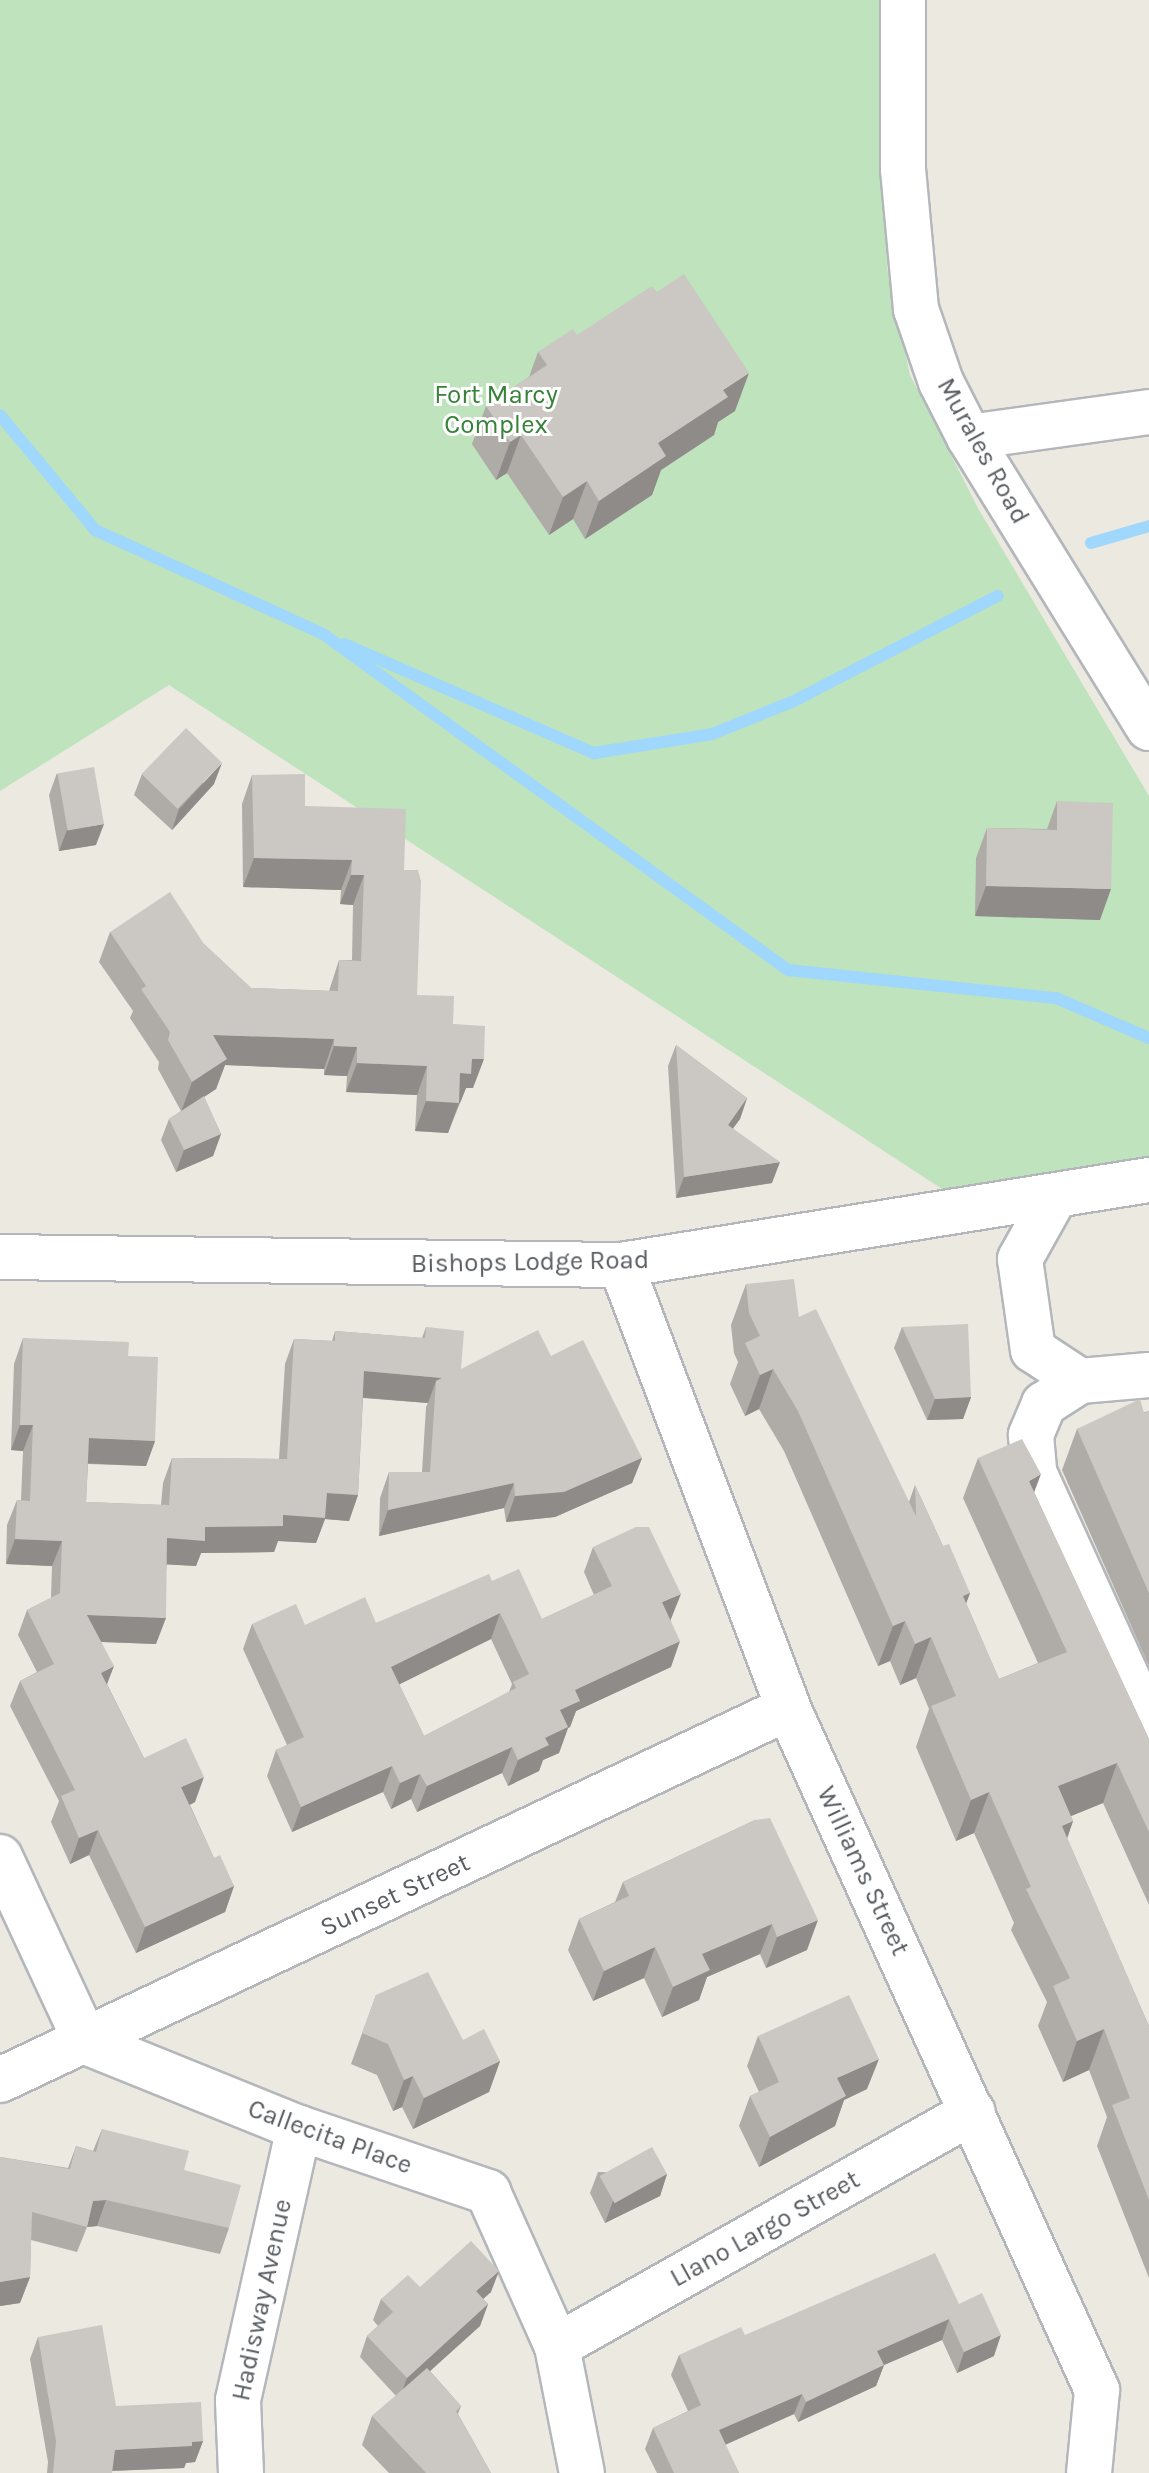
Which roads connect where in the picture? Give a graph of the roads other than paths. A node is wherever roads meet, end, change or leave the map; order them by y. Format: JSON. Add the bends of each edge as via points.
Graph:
{"nodes":[{"id":1,"x":903,"y":0,"type":"edge"},
{"id":2,"x":1149,"y":412,"type":"edge"},
{"id":3,"x":969,"y":437,"type":"junction"},
{"id":4,"x":1149,"y":728,"type":"edge"},
{"id":5,"x":1149,"y":1180,"type":"edge"},
{"id":6,"x":1054,"y":1198,"type":"junction"},
{"id":7,"x":0,"y":1257,"type":"edge"},
{"id":8,"x":621,"y":1265,"type":"junction"},
{"id":9,"x":1149,"y":1375,"type":"edge"},
{"id":10,"x":1080,"y":1381,"type":"junction"},
{"id":11,"x":788,"y":1708,"type":"junction"},
{"id":12,"x":1149,"y":1725,"type":"edge"},
{"id":13,"x":0,"y":1857,"type":"edge"},
{"id":14,"x":86,"y":2042,"type":"junction"},
{"id":15,"x":0,"y":2080,"type":"edge"},
{"id":16,"x":973,"y":2112,"type":"junction"},
{"id":17,"x":299,"y":2128,"type":"junction"},
{"id":18,"x":557,"y":2346,"type":"junction"},
{"id":19,"x":241,"y":2473,"type":"edge"},
{"id":20,"x":582,"y":2473,"type":"edge"},
{"id":21,"x":1089,"y":2473,"type":"edge"}],
"edges":[{"from":1,"to":3,"type":"street","name":"Murales Road","via":[[903,169],[916,309],[941,382]]},
{"from":2,"to":3,"type":"street"},
{"from":3,"to":4,"type":"street","name":"Murales Road"},
{"from":5,"to":6,"type":"street","name":"Bishops Lodge Road"},
{"from":6,"to":8,"type":"street","name":"Bishops Lodge Road"},
{"from":6,"to":10,"type":"street","via":[[1020,1259],[1033,1350]]},
{"from":7,"to":8,"type":"street","name":"Bishops Lodge Road"},
{"from":8,"to":11,"type":"street","name":"Williams Street"},
{"from":9,"to":10,"type":"street"},
{"from":10,"to":12,"type":"street","via":[[1044,1404],[1031,1435],[1034,1472]]},
{"from":11,"to":14,"type":"street","name":"Sunset Street"},
{"from":11,"to":16,"type":"street","name":"Williams Street"},
{"from":13,"to":14,"type":"street"},
{"from":14,"to":15,"type":"street","name":"Sunset Street"},
{"from":14,"to":17,"type":"street","name":"Callecita Place"},
{"from":16,"to":18,"type":"street","name":"Llano Largo Street"},
{"from":16,"to":21,"type":"street","name":"Williams Street","via":[[1097,2390]]},
{"from":17,"to":18,"type":"street","name":"Callecita Place","via":[[488,2192]]},
{"from":17,"to":19,"type":"street","name":"Hadisway Avenue","via":[[238,2400]]},
{"from":18,"to":20,"type":"street","name":"Callecita Place"}]}
